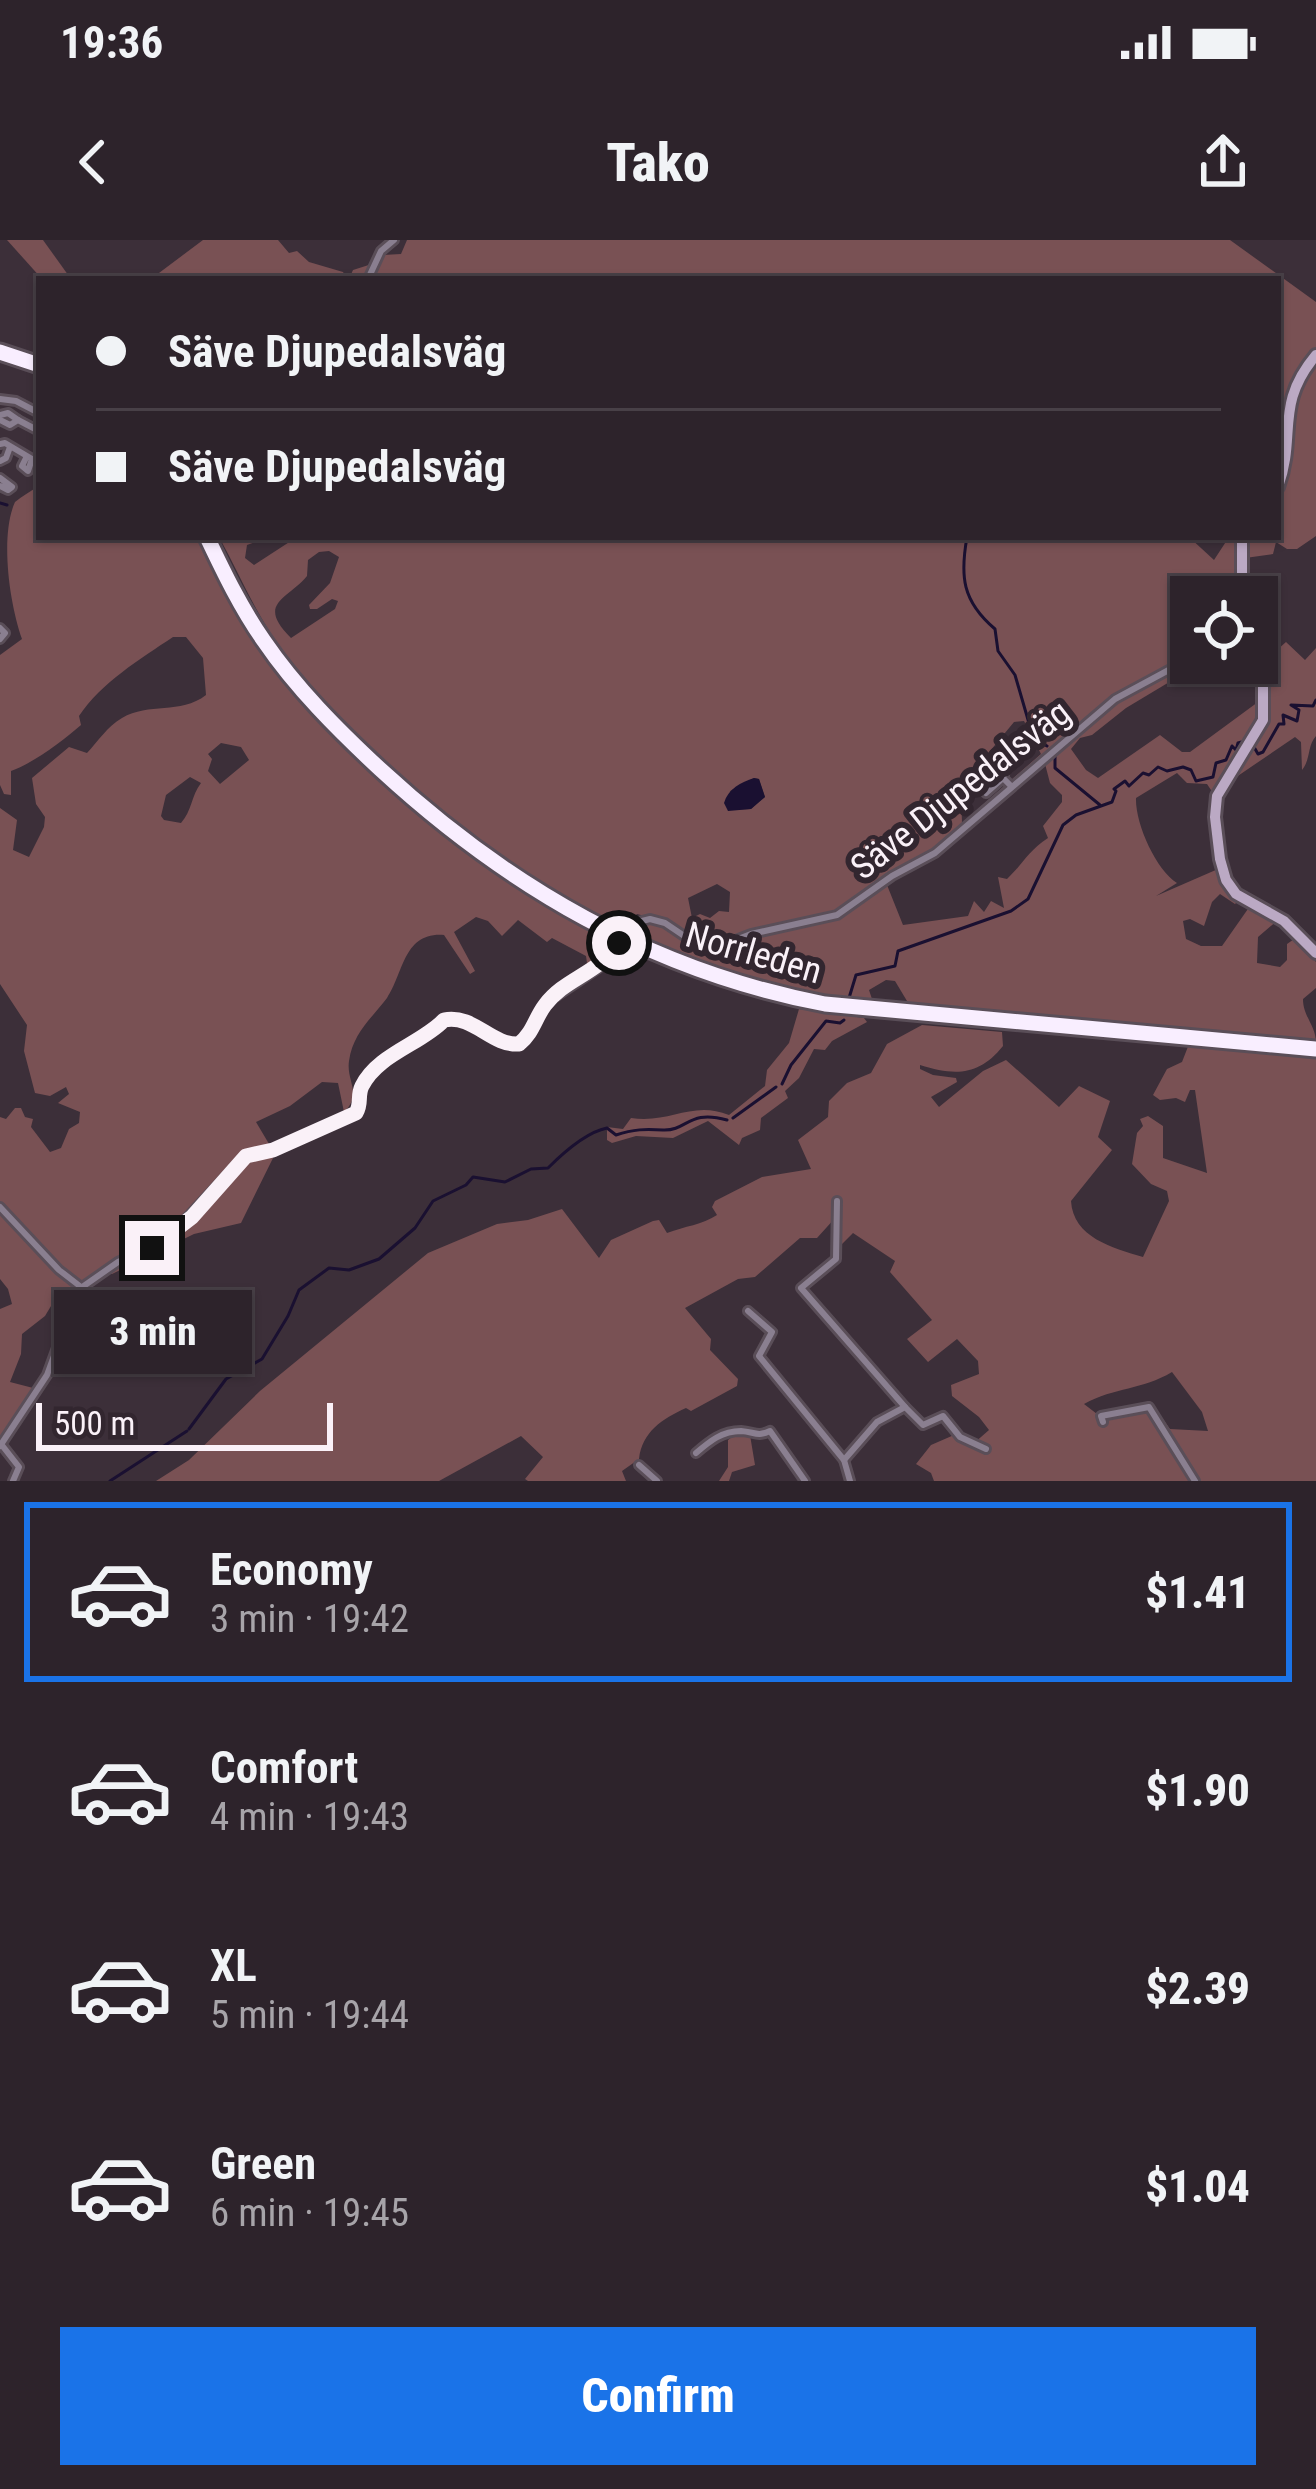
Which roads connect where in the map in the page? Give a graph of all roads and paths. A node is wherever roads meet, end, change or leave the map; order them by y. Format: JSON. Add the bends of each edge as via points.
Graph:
{"nodes":[{"id":1,"x":394,"y":240,"type":"edge"},
{"id":2,"x":369,"y":276,"type":"edge"},
{"id":3,"x":0,"y":352,"type":"edge"},
{"id":4,"x":1316,"y":355,"type":"edge"},
{"id":5,"x":36,"y":364,"type":"edge"},
{"id":6,"x":0,"y":399,"type":"edge"},
{"id":7,"x":36,"y":411,"type":"edge"},
{"id":8,"x":0,"y":417,"type":"edge"},
{"id":9,"x":36,"y":432,"type":"edge"},
{"id":10,"x":0,"y":444,"type":"edge"},
{"id":11,"x":10,"y":447,"type":"junction"},
{"id":12,"x":26,"y":458,"type":"dead end"},
{"id":13,"x":0,"y":461,"type":"edge"},
{"id":14,"x":1281,"y":476,"type":"edge"},
{"id":15,"x":209,"y":540,"type":"edge"},
{"id":16,"x":1242,"y":540,"type":"edge"},
{"id":17,"x":1242,"y":576,"type":"edge"},
{"id":18,"x":0,"y":628,"type":"edge"},
{"id":19,"x":0,"y":639,"type":"edge"},
{"id":20,"x":1170,"y":669,"type":"edge"},
{"id":21,"x":1263,"y":684,"type":"edge"},
{"id":22,"x":1012,"y":746,"type":"dead end"},
{"id":23,"x":1006,"y":782,"type":"junction"},
{"id":24,"x":986,"y":793,"type":"dead end"},
{"id":25,"x":625,"y":934,"type":"dead end"},
{"id":26,"x":619,"y":943,"type":"dead end"},
{"id":27,"x":1316,"y":953,"type":"edge"},
{"id":28,"x":1316,"y":1048,"type":"edge"},
{"id":29,"x":837,"y":1201,"type":"dead end"},
{"id":30,"x":0,"y":1207,"type":"edge"},
{"id":31,"x":81,"y":1286,"type":"junction"},
{"id":32,"x":748,"y":1312,"type":"dead end"},
{"id":33,"x":905,"y":1407,"type":"junction"},
{"id":34,"x":1103,"y":1422,"type":"dead end"},
{"id":35,"x":1,"y":1445,"type":"edge"},
{"id":36,"x":986,"y":1449,"type":"dead end"},
{"id":37,"x":697,"y":1453,"type":"dead end"},
{"id":38,"x":844,"y":1460,"type":"junction"},
{"id":39,"x":639,"y":1465,"type":"dead end"},
{"id":40,"x":13,"y":1481,"type":"edge"},
{"id":41,"x":657,"y":1481,"type":"edge"},
{"id":42,"x":805,"y":1481,"type":"edge"},
{"id":43,"x":850,"y":1481,"type":"edge"},
{"id":44,"x":1195,"y":1481,"type":"edge"}],
"edges":[{"from":1,"to":2,"type":"street"},
{"from":3,"to":5,"type":"highway"},
{"from":4,"to":14,"type":"street","via":[[1290,396]]},
{"from":6,"to":7,"type":"street"},
{"from":8,"to":9,"type":"street"},
{"from":10,"to":11,"type":"street"},
{"from":11,"to":12,"type":"street"},
{"from":11,"to":13,"type":"street"},
{"from":15,"to":28,"type":"highway","name":"Norrleden","via":[[263,640],[372,761],[518,880],[627,942],[745,986],[856,1009]]},
{"from":16,"to":17,"type":"street"},
{"from":18,"to":19,"type":"street"},
{"from":20,"to":23,"type":"street","name":"Säve Djupedalsväg","via":[[1115,699]]},
{"from":21,"to":27,"type":"street","via":[[1258,733],[1218,793],[1220,859],[1233,891],[1284,921]]},
{"from":22,"to":23,"type":"street"},
{"from":23,"to":24,"type":"street"},
{"from":23,"to":25,"type":"street","name":"Säve Djupedalsväg","via":[[935,853],[837,915],[712,949],[650,919]]},
{"from":26,"to":31,"type":"street","via":[[603,964],[548,1000],[521,1043],[508,1045],[446,1018],[368,1079],[356,1113],[246,1156],[167,1239]]},
{"from":29,"to":33,"type":"street","via":[[836,1259],[800,1288]]},
{"from":30,"to":31,"type":"street"},
{"from":31,"to":35,"type":"street","via":[[47,1375]]},
{"from":32,"to":38,"type":"street","via":[[772,1331],[760,1359]]},
{"from":33,"to":36,"type":"street","via":[[923,1425],[943,1416],[960,1437]]},
{"from":33,"to":38,"type":"street","via":[[877,1422]]},
{"from":34,"to":44,"type":"street","via":[[1101,1416],[1148,1406]]},
{"from":35,"to":40,"type":"street","via":[[19,1467]]},
{"from":37,"to":42,"type":"street","via":[[719,1436],[770,1431]]},
{"from":38,"to":43,"type":"street"},
{"from":39,"to":41,"type":"street"}]}
